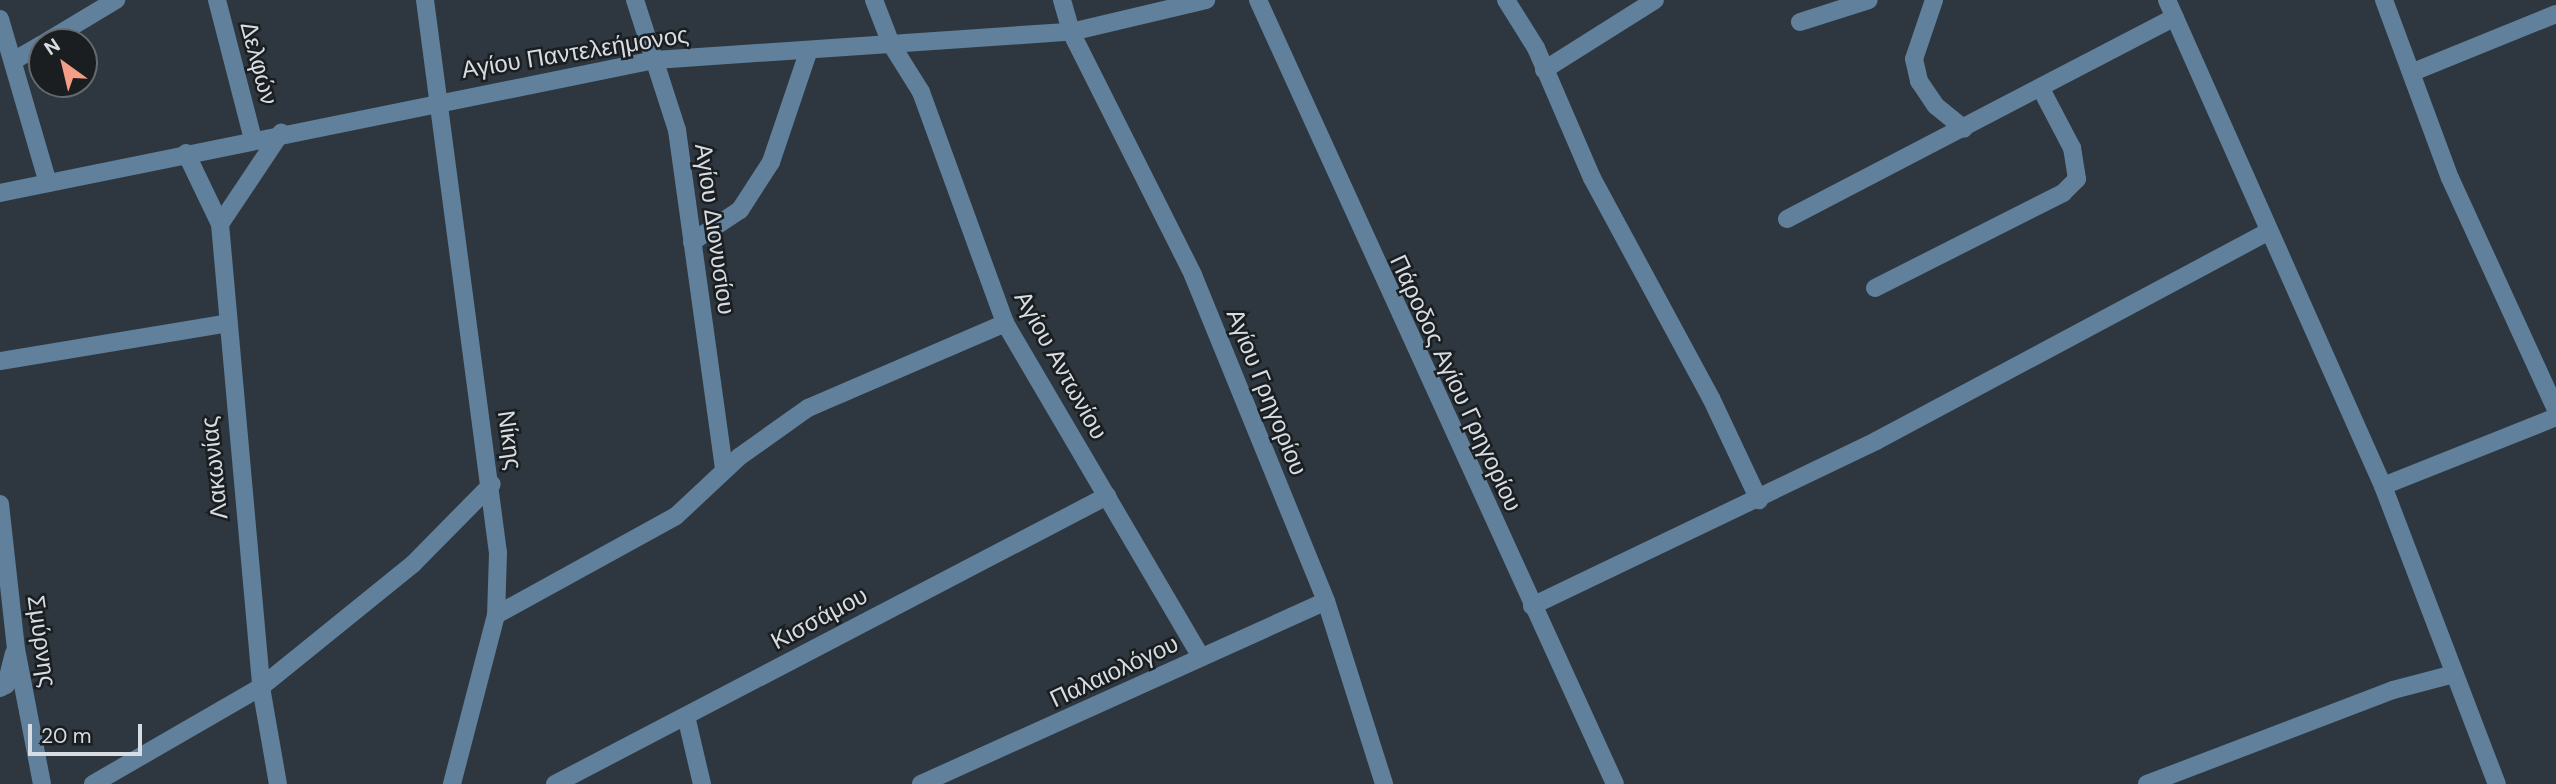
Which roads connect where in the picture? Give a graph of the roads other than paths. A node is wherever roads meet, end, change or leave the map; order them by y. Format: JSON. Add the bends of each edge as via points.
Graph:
{"nodes":[{"id":1,"x":116,"y":0,"type":"edge"},
{"id":2,"x":217,"y":0,"type":"edge"},
{"id":3,"x":425,"y":0,"type":"edge"},
{"id":4,"x":635,"y":0,"type":"edge"},
{"id":5,"x":874,"y":0,"type":"edge"},
{"id":6,"x":1062,"y":0,"type":"edge"},
{"id":7,"x":1206,"y":0,"type":"edge"},
{"id":8,"x":1258,"y":0,"type":"edge"},
{"id":9,"x":1506,"y":0,"type":"edge"},
{"id":10,"x":1655,"y":0,"type":"edge"},
{"id":11,"x":1869,"y":0,"type":"edge"},
{"id":12,"x":1934,"y":0,"type":"edge"},
{"id":13,"x":2167,"y":0,"type":"edge"},
{"id":14,"x":2384,"y":0,"type":"edge"},
{"id":15,"x":2556,"y":13,"type":"edge"},
{"id":16,"x":2175,"y":17,"type":"junction"},
{"id":17,"x":0,"y":19,"type":"edge"},
{"id":18,"x":1800,"y":22,"type":"dead end"},
{"id":19,"x":69,"y":28,"type":"edge"},
{"id":20,"x":1071,"y":32,"type":"junction"},
{"id":21,"x":891,"y":44,"type":"junction"},
{"id":22,"x":809,"y":50,"type":"junction"},
{"id":23,"x":28,"y":52,"type":"edge"},
{"id":24,"x":654,"y":60,"type":"junction"},
{"id":25,"x":13,"y":61,"type":"junction"},
{"id":26,"x":1544,"y":70,"type":"junction"},
{"id":27,"x":2413,"y":72,"type":"junction"},
{"id":28,"x":2041,"y":89,"type":"junction"},
{"id":29,"x":436,"y":100,"type":"junction"},
{"id":30,"x":1964,"y":129,"type":"junction"},
{"id":31,"x":281,"y":133,"type":"junction"},
{"id":32,"x":253,"y":139,"type":"junction"},
{"id":33,"x":186,"y":153,"type":"junction"},
{"id":34,"x":48,"y":183,"type":"junction"},
{"id":35,"x":0,"y":193,"type":"edge"},
{"id":36,"x":1787,"y":219,"type":"dead end"},
{"id":37,"x":220,"y":224,"type":"junction"},
{"id":38,"x":2268,"y":232,"type":"junction"},
{"id":39,"x":692,"y":242,"type":"junction"},
{"id":40,"x":1875,"y":288,"type":"dead end"},
{"id":41,"x":1005,"y":323,"type":"junction"},
{"id":42,"x":224,"y":324,"type":"junction"},
{"id":43,"x":0,"y":361,"type":"edge"},
{"id":44,"x":2556,"y":410,"type":"edge"},
{"id":45,"x":2556,"y":416,"type":"edge"},
{"id":46,"x":724,"y":470,"type":"junction"},
{"id":47,"x":492,"y":484,"type":"junction"},
{"id":48,"x":2383,"y":486,"type":"junction"},
{"id":49,"x":1107,"y":496,"type":"junction"},
{"id":50,"x":1759,"y":499,"type":"junction"},
{"id":51,"x":0,"y":504,"type":"edge"},
{"id":52,"x":1326,"y":601,"type":"junction"},
{"id":53,"x":1532,"y":606,"type":"junction"},
{"id":54,"x":495,"y":615,"type":"junction"},
{"id":55,"x":16,"y":649,"type":"junction"},
{"id":56,"x":1201,"y":657,"type":"junction"},
{"id":57,"x":2454,"y":674,"type":"junction"},
{"id":58,"x":261,"y":687,"type":"junction"},
{"id":59,"x":0,"y":688,"type":"edge"},
{"id":60,"x":686,"y":716,"type":"junction"},
{"id":61,"x":42,"y":784,"type":"edge"},
{"id":62,"x":93,"y":784,"type":"edge"},
{"id":63,"x":278,"y":784,"type":"edge"},
{"id":64,"x":452,"y":784,"type":"edge"},
{"id":65,"x":555,"y":784,"type":"edge"},
{"id":66,"x":702,"y":784,"type":"edge"},
{"id":67,"x":921,"y":784,"type":"edge"},
{"id":68,"x":1384,"y":784,"type":"edge"},
{"id":69,"x":1615,"y":784,"type":"edge"},
{"id":70,"x":2147,"y":784,"type":"edge"},
{"id":71,"x":2497,"y":784,"type":"edge"}],
"edges":[{"from":1,"to":19,"type":"street"},
{"from":2,"to":32,"type":"street","name":"Δελφών"},
{"from":3,"to":29,"type":"street","name":"Νίκης"},
{"from":4,"to":24,"type":"street","name":"Αγίου Διονυσίου"},
{"from":5,"to":21,"type":"street","name":"Αγίου Αντωνίου"},
{"from":6,"to":20,"type":"street","name":"Αγίου Γρηγορίου"},
{"from":7,"to":20,"type":"street","name":"Αγίου Παντελεήμονος"},
{"from":8,"to":53,"type":"street","name":"Πάροδος Αγίου Γρηγορίου"},
{"from":9,"to":26,"type":"street"},
{"from":10,"to":26,"type":"street"},
{"from":11,"to":18,"type":"street"},
{"from":12,"to":30,"type":"street","via":[[1914,59],[1916,70],[1936,106]]},
{"from":13,"to":16,"type":"street"},
{"from":14,"to":27,"type":"street"},
{"from":15,"to":27,"type":"street"},
{"from":16,"to":28,"type":"street"},
{"from":16,"to":38,"type":"street"},
{"from":17,"to":25,"type":"street"},
{"from":20,"to":21,"type":"street","name":"Αγίου Παντελεήμονος"},
{"from":20,"to":52,"type":"street","name":"Αγίου Γρηγορίου","via":[[1193,275]]},
{"from":21,"to":22,"type":"street","name":"Αγίου Παντελεήμονος"},
{"from":21,"to":41,"type":"street","name":"Αγίου Αντωνίου","via":[[921,92]]},
{"from":22,"to":24,"type":"street","name":"Αγίου Παντελεήμονος"},
{"from":22,"to":39,"type":"street","via":[[771,162],[740,210]]},
{"from":23,"to":25,"type":"street"},
{"from":24,"to":29,"type":"street","name":"Αγίου Παντελεήμονος"},
{"from":24,"to":39,"type":"street","name":"Αγίου Διονυσίου","via":[[677,130]]},
{"from":25,"to":34,"type":"street"},
{"from":26,"to":50,"type":"street","via":[[1592,178],[1711,398]]},
{"from":27,"to":44,"type":"street","via":[[2450,178]]},
{"from":28,"to":30,"type":"street"},
{"from":28,"to":40,"type":"street","via":[[2072,148],[2080,168],[2077,179],[2063,193]]},
{"from":29,"to":31,"type":"street","name":"Αγίου Παντελεήμονος"},
{"from":29,"to":47,"type":"street","name":"Νίκης"},
{"from":30,"to":36,"type":"street"},
{"from":31,"to":32,"type":"street","name":"Αγίου Παντελεήμονος"},
{"from":31,"to":37,"type":"street"},
{"from":32,"to":33,"type":"street","name":"Αγίου Παντελεήμονος"},
{"from":33,"to":34,"type":"street","name":"Αγίου Παντελεήμονος"},
{"from":33,"to":37,"type":"street","name":"Λακωνίας"},
{"from":34,"to":35,"type":"street","name":"Αγίου Παντελεήμονος"},
{"from":37,"to":42,"type":"street","name":"Λακωνίας"},
{"from":38,"to":48,"type":"street"},
{"from":38,"to":50,"type":"street"},
{"from":39,"to":46,"type":"street","name":"Αγίου Διονυσίου"},
{"from":41,"to":46,"type":"street","via":[[808,408]]},
{"from":41,"to":49,"type":"street","name":"Αγίου Αντωνίου"},
{"from":42,"to":43,"type":"street"},
{"from":42,"to":58,"type":"street","name":"Λακωνίας"},
{"from":45,"to":48,"type":"street"},
{"from":46,"to":54,"type":"street","via":[[676,516]]},
{"from":47,"to":54,"type":"street","name":"Νίκης"},
{"from":47,"to":58,"type":"street","via":[[413,564]]},
{"from":48,"to":57,"type":"street"},
{"from":49,"to":56,"type":"street","name":"Αγίου Αντωνίου"},
{"from":49,"to":60,"type":"street","name":"Κισσάμου"},
{"from":50,"to":53,"type":"street"},
{"from":51,"to":55,"type":"street","name":"Σμύρνης"},
{"from":52,"to":56,"type":"street","name":"Παλαιολόγου"},
{"from":52,"to":68,"type":"street","name":"Αγίου Γρηγορίου"},
{"from":53,"to":69,"type":"street","name":"Πάροδος Αγίου Γρηγορίου"},
{"from":54,"to":64,"type":"street","name":"Νίκης"},
{"from":55,"to":59,"type":"street","via":[[6,685]]},
{"from":55,"to":61,"type":"street","name":"Σμύρνης"},
{"from":56,"to":67,"type":"street","name":"Παλαιολόγου"},
{"from":57,"to":70,"type":"street","via":[[2393,690]]},
{"from":57,"to":71,"type":"street"},
{"from":58,"to":62,"type":"street"},
{"from":58,"to":63,"type":"street","name":"Λακωνίας"},
{"from":60,"to":65,"type":"street","name":"Κισσάμου"},
{"from":60,"to":66,"type":"street"}]}
